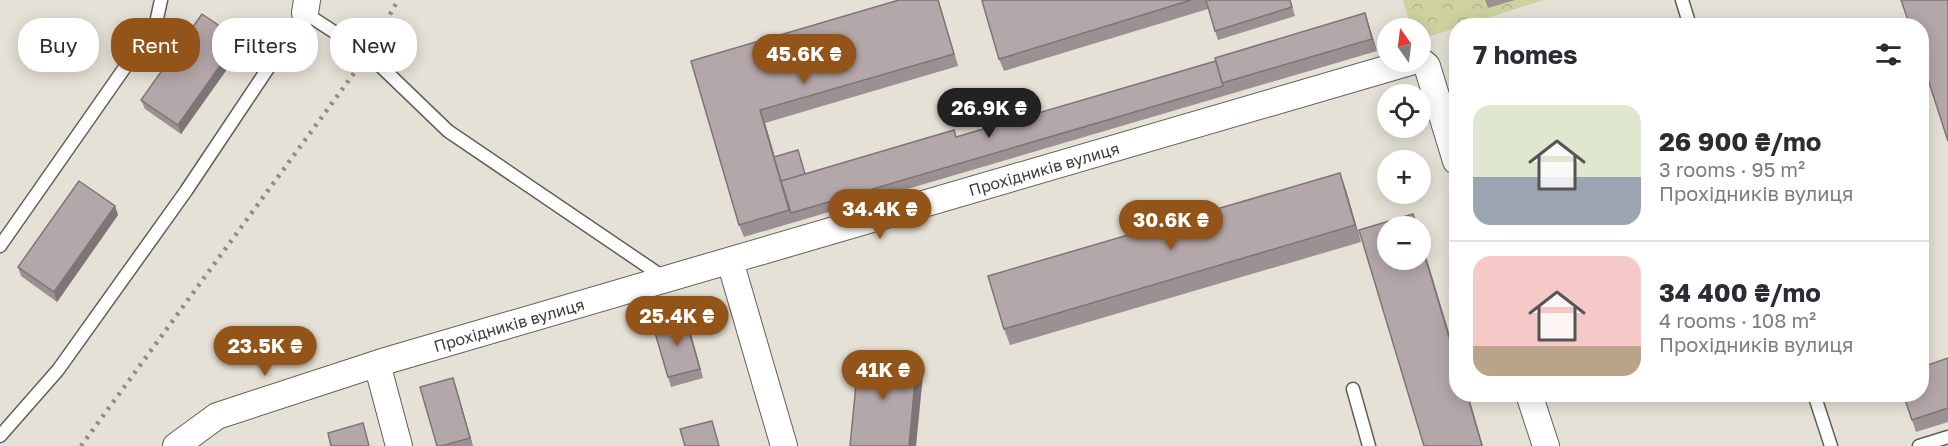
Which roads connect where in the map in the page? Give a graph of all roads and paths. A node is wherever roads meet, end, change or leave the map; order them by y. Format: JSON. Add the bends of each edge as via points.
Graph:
{"nodes":[{"id":1,"x":160,"y":0,"type":"edge"},
{"id":2,"x":1682,"y":0,"type":"edge"},
{"id":3,"x":306,"y":6,"type":"edge"},
{"id":4,"x":1688,"y":18,"type":"edge"},
{"id":5,"x":1377,"y":72,"type":"edge"},
{"id":6,"x":1429,"y":72,"type":"edge"},
{"id":7,"x":1449,"y":138,"type":"edge"},
{"id":8,"x":0,"y":246,"type":"edge"},
{"id":9,"x":730,"y":261,"type":"junction"},
{"id":10,"x":667,"y":279,"type":"junction"},
{"id":11,"x":382,"y":363,"type":"junction"},
{"id":12,"x":1353,"y":389,"type":"dead end"},
{"id":13,"x":1532,"y":402,"type":"edge"},
{"id":14,"x":1817,"y":402,"type":"edge"},
{"id":15,"x":0,"y":436,"type":"edge"},
{"id":16,"x":1948,"y":437,"type":"edge"},
{"id":17,"x":176,"y":446,"type":"edge"},
{"id":18,"x":399,"y":446,"type":"edge"},
{"id":19,"x":784,"y":446,"type":"edge"},
{"id":20,"x":1369,"y":446,"type":"edge"},
{"id":21,"x":1546,"y":446,"type":"edge"},
{"id":22,"x":1831,"y":446,"type":"edge"},
{"id":23,"x":1919,"y":446,"type":"edge"}],
"edges":[{"from":1,"to":8,"type":"lane","via":[[156,23]]},
{"from":2,"to":4,"type":"lane"},
{"from":3,"to":10,"type":"lane","via":[[368,54],[448,131]]},
{"from":3,"to":15,"type":"lane","via":[[186,191],[58,370]]},
{"from":5,"to":9,"type":"street","name":"Прохідників вулиця"},
{"from":6,"to":7,"type":"street"},
{"from":9,"to":10,"type":"street","name":"Прохідників вулиця"},
{"from":9,"to":19,"type":"street"},
{"from":10,"to":11,"type":"street","name":"Прохідників вулиця"},
{"from":11,"to":17,"type":"street","name":"Прохідників вулиця","via":[[217,416]]},
{"from":11,"to":18,"type":"street","via":[[379,371]]},
{"from":12,"to":20,"type":"lane"},
{"from":13,"to":21,"type":"street"},
{"from":14,"to":22,"type":"lane"},
{"from":16,"to":23,"type":"lane"}]}
